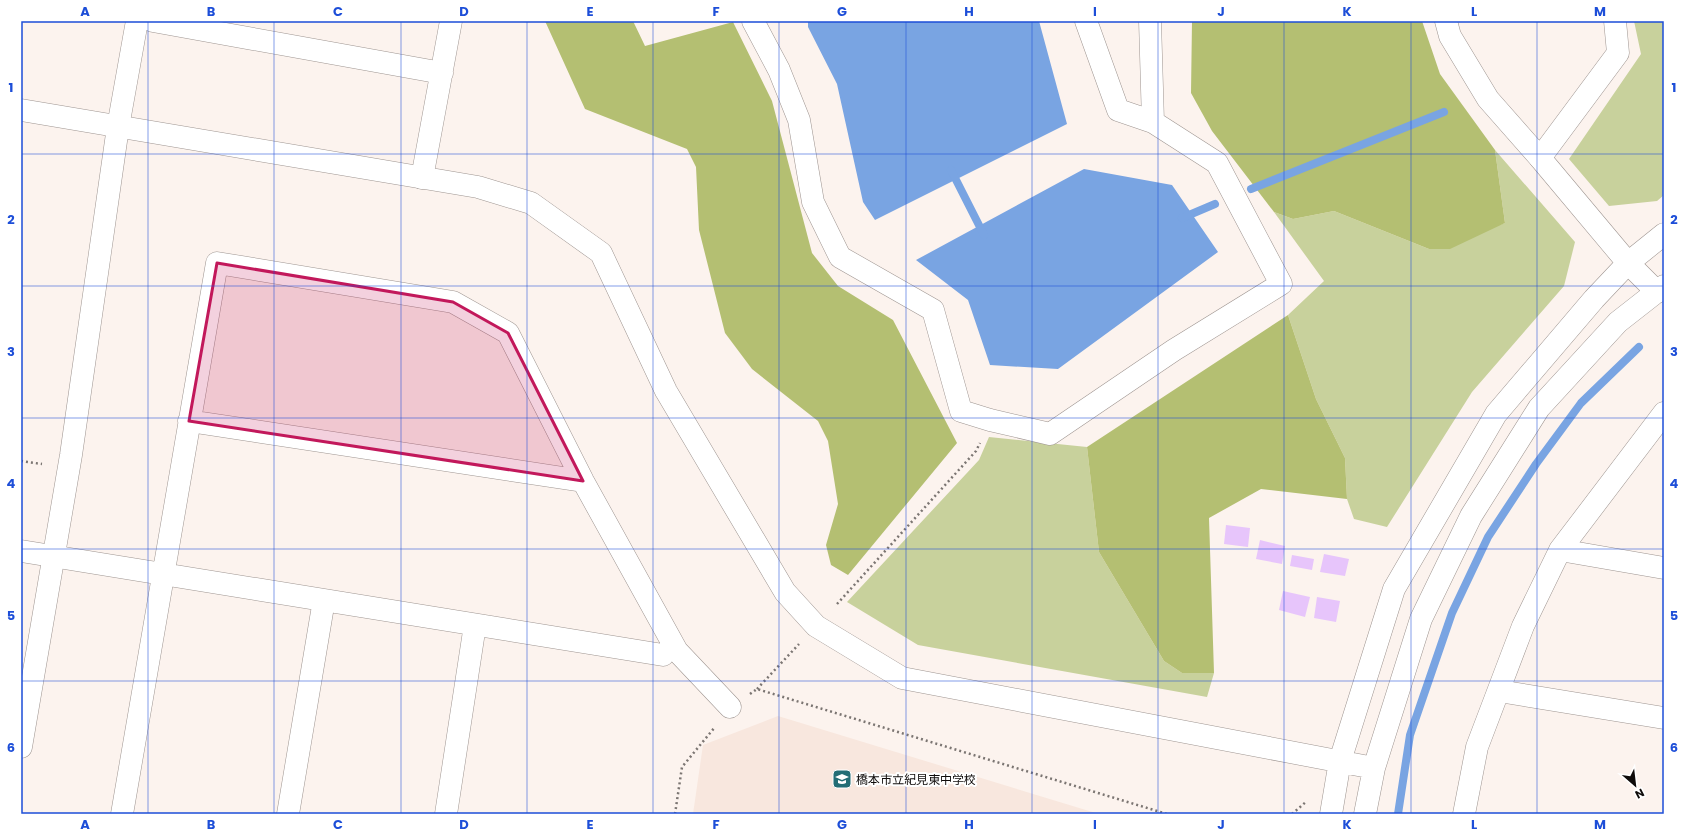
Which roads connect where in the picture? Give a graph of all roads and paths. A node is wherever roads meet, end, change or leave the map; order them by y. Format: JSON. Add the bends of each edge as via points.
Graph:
{"nodes":[{"id":1,"x":137,"y":21,"type":"edge"},
{"id":2,"x":153,"y":21,"type":"edge"},
{"id":3,"x":451,"y":21,"type":"edge"},
{"id":4,"x":754,"y":21,"type":"edge"},
{"id":5,"x":1086,"y":21,"type":"edge"},
{"id":6,"x":1150,"y":21,"type":"edge"},
{"id":7,"x":1446,"y":21,"type":"edge"},
{"id":8,"x":1614,"y":21,"type":"edge"},
{"id":9,"x":442,"y":73,"type":"junction"},
{"id":10,"x":21,"y":110,"type":"edge"},
{"id":11,"x":1153,"y":122,"type":"junction"},
{"id":12,"x":118,"y":127,"type":"junction"},
{"id":13,"x":1540,"y":158,"type":"junction"},
{"id":14,"x":422,"y":178,"type":"junction"},
{"id":15,"x":1664,"y":234,"type":"edge"},
{"id":16,"x":1628,"y":262,"type":"junction"},
{"id":17,"x":1660,"y":289,"type":"edge"},
{"id":18,"x":1663,"y":414,"type":"edge"},
{"id":19,"x":990,"y":420,"type":"junction"},
{"id":20,"x":189,"y":421,"type":"junction"},
{"id":21,"x":21,"y":461,"type":"edge"},
{"id":22,"x":42,"y":464,"type":"dead end"},
{"id":23,"x":583,"y":481,"type":"junction"},
{"id":24,"x":1560,"y":550,"type":"junction"},
{"id":25,"x":21,"y":551,"type":"edge"},
{"id":26,"x":55,"y":556,"type":"junction"},
{"id":27,"x":1664,"y":568,"type":"edge"},
{"id":28,"x":163,"y":574,"type":"junction"},
{"id":29,"x":324,"y":600,"type":"junction"},
{"id":30,"x":837,"y":604,"type":"dead end"},
{"id":31,"x":475,"y":625,"type":"junction"},
{"id":32,"x":804,"y":638,"type":"dead end"},
{"id":33,"x":663,"y":655,"type":"dead end"},
{"id":34,"x":757,"y":689,"type":"junction"},
{"id":35,"x":1499,"y":691,"type":"junction"},
{"id":36,"x":730,"y":707,"type":"junction"},
{"id":37,"x":1664,"y":718,"type":"edge"},
{"id":38,"x":21,"y":747,"type":"edge"},
{"id":39,"x":1340,"y":761,"type":"junction"},
{"id":40,"x":1374,"y":768,"type":"junction"},
{"id":41,"x":1309,"y":800,"type":"dead end"},
{"id":42,"x":122,"y":814,"type":"edge"},
{"id":43,"x":288,"y":814,"type":"edge"},
{"id":44,"x":446,"y":814,"type":"edge"},
{"id":45,"x":675,"y":814,"type":"edge"},
{"id":46,"x":1167,"y":814,"type":"edge"},
{"id":47,"x":1292,"y":814,"type":"edge"},
{"id":48,"x":1331,"y":814,"type":"edge"},
{"id":49,"x":1365,"y":814,"type":"edge"},
{"id":50,"x":1464,"y":814,"type":"edge"}],
"edges":[{"from":1,"to":12,"type":"street"},
{"from":2,"to":9,"type":"street"},
{"from":3,"to":9,"type":"street"},
{"from":4,"to":19,"type":"street","via":[[779,70],[799,120],[813,202],[840,257],[933,310],[961,411]]},
{"from":5,"to":11,"type":"street","via":[[1118,110]]},
{"from":6,"to":11,"type":"street"},
{"from":7,"to":13,"type":"street","via":[[1450,36],[1488,99]]},
{"from":8,"to":13,"type":"street","via":[[1618,53]]},
{"from":9,"to":14,"type":"street"},
{"from":10,"to":12,"type":"street"},
{"from":11,"to":19,"type":"street","via":[[1217,163],[1281,284],[1174,350],[1050,434]]},
{"from":12,"to":14,"type":"street"},
{"from":12,"to":26,"type":"street","via":[[72,455]]},
{"from":13,"to":16,"type":"street"},
{"from":14,"to":39,"type":"street","via":[[478,187],[531,203],[601,253],[666,391],[785,592],[816,626],[902,678]]},
{"from":15,"to":16,"type":"street"},
{"from":16,"to":17,"type":"street"},
{"from":16,"to":39,"type":"street","via":[[1496,414],[1394,589]]},
{"from":17,"to":40,"type":"street","via":[[1618,322],[1539,408],[1471,516],[1421,619]]},
{"from":18,"to":24,"type":"street"},
{"from":19,"to":30,"type":"path","via":[[976,451]]},
{"from":20,"to":23,"type":"street"},
{"from":20,"to":23,"type":"street","via":[[217,263],[453,302],[508,333]]},
{"from":20,"to":28,"type":"street"},
{"from":21,"to":22,"type":"path"},
{"from":23,"to":36,"type":"street","via":[[677,651]]},
{"from":24,"to":27,"type":"street"},
{"from":24,"to":35,"type":"street","via":[[1523,626]]},
{"from":25,"to":26,"type":"street"},
{"from":26,"to":28,"type":"street"},
{"from":26,"to":38,"type":"street"},
{"from":28,"to":29,"type":"street"},
{"from":28,"to":42,"type":"street"},
{"from":29,"to":31,"type":"street"},
{"from":29,"to":43,"type":"street"},
{"from":31,"to":33,"type":"street"},
{"from":31,"to":44,"type":"street"},
{"from":32,"to":34,"type":"path"},
{"from":34,"to":36,"type":"path"},
{"from":34,"to":46,"type":"path"},
{"from":35,"to":37,"type":"street"},
{"from":35,"to":50,"type":"street","via":[[1477,747]]},
{"from":36,"to":45,"type":"path","via":[[682,767]]},
{"from":39,"to":40,"type":"street"},
{"from":39,"to":48,"type":"street"},
{"from":40,"to":49,"type":"street"},
{"from":41,"to":47,"type":"path"}]}
